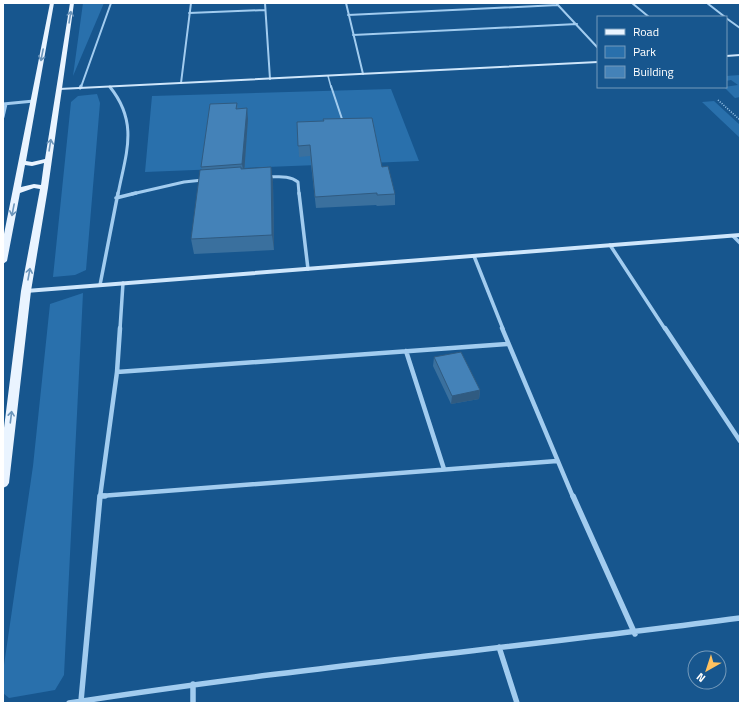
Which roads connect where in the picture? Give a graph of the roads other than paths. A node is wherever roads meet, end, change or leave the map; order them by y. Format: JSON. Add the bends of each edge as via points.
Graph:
{"nodes":[{"id":1,"x":52,"y":3,"type":"edge"},
{"id":2,"x":72,"y":3,"type":"edge"},
{"id":3,"x":111,"y":3,"type":"edge"},
{"id":4,"x":191,"y":3,"type":"edge"},
{"id":5,"x":265,"y":3,"type":"edge"},
{"id":6,"x":346,"y":3,"type":"edge"},
{"id":7,"x":632,"y":3,"type":"edge"},
{"id":8,"x":707,"y":3,"type":"edge"},
{"id":9,"x":557,"y":4,"type":"edge"},
{"id":10,"x":265,"y":10,"type":"junction"},
{"id":11,"x":189,"y":13,"type":"junction"},
{"id":12,"x":348,"y":14,"type":"junction"},
{"id":13,"x":648,"y":16,"type":"edge"},
{"id":14,"x":725,"y":16,"type":"edge"},
{"id":15,"x":727,"y":18,"type":"edge"},
{"id":16,"x":577,"y":24,"type":"junction"},
{"id":17,"x":740,"y":28,"type":"edge"},
{"id":18,"x":353,"y":35,"type":"junction"},
{"id":19,"x":597,"y":47,"type":"edge"},
{"id":20,"x":740,"y":55,"type":"edge"},
{"id":21,"x":727,"y":56,"type":"edge"},
{"id":22,"x":597,"y":62,"type":"edge"},
{"id":23,"x":363,"y":74,"type":"junction"},
{"id":24,"x":328,"y":76,"type":"junction"},
{"id":25,"x":270,"y":79,"type":"junction"},
{"id":26,"x":181,"y":83,"type":"junction"},
{"id":27,"x":110,"y":87,"type":"junction"},
{"id":28,"x":80,"y":88,"type":"junction"},
{"id":29,"x":59,"y":89,"type":"junction"},
{"id":30,"x":34,"y":101,"type":"junction"},
{"id":31,"x":5,"y":104,"type":"edge"},
{"id":32,"x":3,"y":117,"type":"edge"},
{"id":33,"x":342,"y":119,"type":"edge"},
{"id":34,"x":48,"y":160,"type":"junction"},
{"id":35,"x":22,"y":163,"type":"junction"},
{"id":36,"x":263,"y":178,"type":"edge"},
{"id":37,"x":209,"y":180,"type":"edge"},
{"id":38,"x":44,"y":188,"type":"junction"},
{"id":39,"x":17,"y":191,"type":"junction"},
{"id":40,"x":116,"y":198,"type":"junction"},
{"id":41,"x":737,"y":236,"type":"edge"},
{"id":42,"x":740,"y":243,"type":"edge"},
{"id":43,"x":610,"y":245,"type":"junction"},
{"id":44,"x":474,"y":256,"type":"junction"},
{"id":45,"x":3,"y":261,"type":"edge"},
{"id":46,"x":308,"y":269,"type":"junction"},
{"id":47,"x":123,"y":284,"type":"junction"},
{"id":48,"x":100,"y":285,"type":"junction"},
{"id":49,"x":26,"y":291,"type":"junction"},
{"id":50,"x":508,"y":344,"type":"junction"},
{"id":51,"x":406,"y":351,"type":"junction"},
{"id":52,"x":117,"y":372,"type":"junction"},
{"id":53,"x":740,"y":441,"type":"edge"},
{"id":54,"x":557,"y":461,"type":"junction"},
{"id":55,"x":444,"y":469,"type":"junction"},
{"id":56,"x":3,"y":483,"type":"edge"},
{"id":57,"x":100,"y":496,"type":"junction"},
{"id":58,"x":740,"y":618,"type":"edge"},
{"id":59,"x":635,"y":634,"type":"junction"},
{"id":60,"x":499,"y":647,"type":"junction"},
{"id":61,"x":193,"y":684,"type":"junction"},
{"id":62,"x":81,"y":701,"type":"junction"},
{"id":63,"x":69,"y":703,"type":"edge"},
{"id":64,"x":193,"y":703,"type":"edge"},
{"id":65,"x":517,"y":703,"type":"edge"}],
"edges":[{"from":1,"to":30,"type":"main road","one_way":true},
{"from":29,"to":2,"type":"main road","one_way":true},
{"from":3,"to":28,"type":"street"},
{"from":4,"to":11,"type":"street"},
{"from":5,"to":10,"type":"street"},
{"from":6,"to":12,"type":"street"},
{"from":7,"to":13,"type":"street"},
{"from":8,"to":14,"type":"street"},
{"from":9,"to":12,"type":"street"},
{"from":9,"to":16,"type":"street"},
{"from":10,"to":11,"type":"street"},
{"from":10,"to":25,"type":"street"},
{"from":11,"to":26,"type":"street"},
{"from":12,"to":18,"type":"street"},
{"from":15,"to":17,"type":"street"},
{"from":16,"to":18,"type":"street"},
{"from":16,"to":19,"type":"street"},
{"from":18,"to":23,"type":"street"},
{"from":20,"to":21,"type":"street"},
{"from":22,"to":23,"type":"street"},
{"from":23,"to":24,"type":"street"},
{"from":24,"to":25,"type":"street"},
{"from":24,"to":33,"type":"lane"},
{"from":25,"to":26,"type":"street"},
{"from":26,"to":27,"type":"street"},
{"from":27,"to":28,"type":"street"},
{"from":27,"to":40,"type":"street","via":[[120,99],[127,114],[129,130]]},
{"from":28,"to":29,"type":"street"},
{"from":34,"to":29,"type":"main road","one_way":true},
{"from":30,"to":31,"type":"street"},
{"from":30,"to":35,"type":"main road"},
{"from":31,"to":32,"type":"street"},
{"from":34,"to":35,"type":"main road","via":[[32,164]]},
{"from":34,"to":38,"type":"main road"},
{"from":35,"to":39,"type":"main road"},
{"from":36,"to":46,"type":"street","via":[[286,176],[298,182]]},
{"from":37,"to":40,"type":"street","via":[[184,182]]},
{"from":38,"to":39,"type":"main road","via":[[28,187]]},
{"from":49,"to":38,"type":"main road","one_way":true},
{"from":39,"to":45,"type":"main road","one_way":true},
{"from":40,"to":48,"type":"street"},
{"from":41,"to":42,"type":"street"},
{"from":41,"to":43,"type":"street"},
{"from":43,"to":44,"type":"street"},
{"from":43,"to":53,"type":"street"},
{"from":44,"to":46,"type":"street"},
{"from":44,"to":50,"type":"street"},
{"from":46,"to":47,"type":"street"},
{"from":47,"to":48,"type":"street"},
{"from":47,"to":52,"type":"street"},
{"from":48,"to":49,"type":"street"},
{"from":56,"to":49,"type":"main road","one_way":true},
{"from":50,"to":51,"type":"street"},
{"from":50,"to":54,"type":"street"},
{"from":51,"to":52,"type":"street"},
{"from":51,"to":55,"type":"street"},
{"from":52,"to":57,"type":"street"},
{"from":54,"to":55,"type":"street"},
{"from":54,"to":59,"type":"street"},
{"from":55,"to":57,"type":"street"},
{"from":57,"to":62,"type":"street"},
{"from":58,"to":59,"type":"street"},
{"from":59,"to":60,"type":"street"},
{"from":60,"to":61,"type":"street"},
{"from":60,"to":65,"type":"street"},
{"from":61,"to":62,"type":"street"},
{"from":61,"to":64,"type":"street"},
{"from":62,"to":63,"type":"street"}]}
